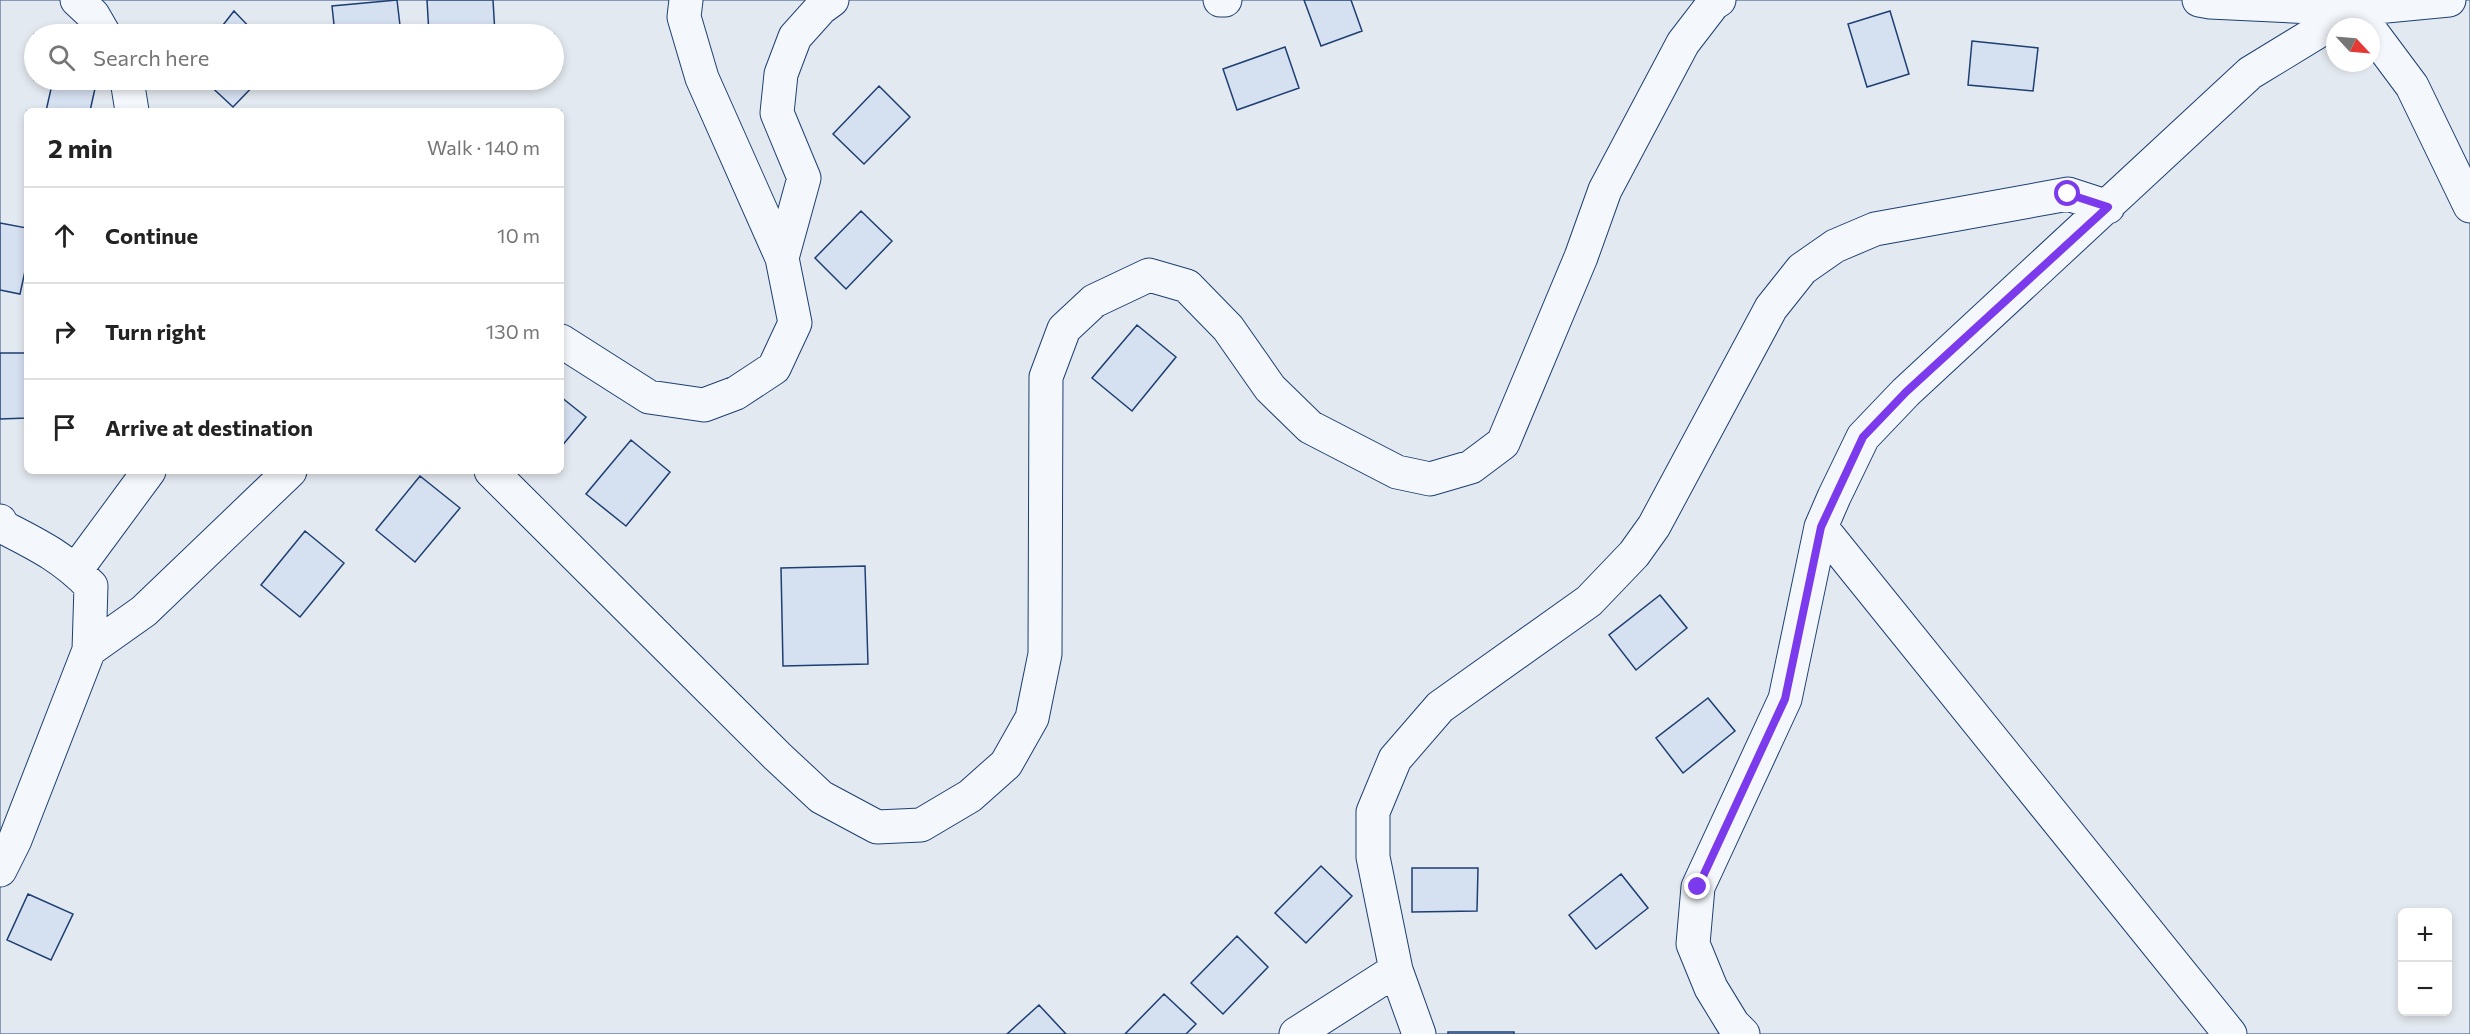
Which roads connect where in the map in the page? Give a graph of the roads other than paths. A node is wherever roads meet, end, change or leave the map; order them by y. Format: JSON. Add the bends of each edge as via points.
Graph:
{"nodes":[{"id":1,"x":77,"y":0,"type":"edge"},
{"id":2,"x":686,"y":0,"type":"edge"},
{"id":3,"x":832,"y":0,"type":"edge"},
{"id":4,"x":1220,"y":0,"type":"edge"},
{"id":5,"x":1225,"y":0,"type":"edge"},
{"id":6,"x":1719,"y":0,"type":"edge"},
{"id":7,"x":2199,"y":0,"type":"edge"},
{"id":8,"x":2449,"y":0,"type":"edge"},
{"id":9,"x":2334,"y":18,"type":"edge"},
{"id":10,"x":2380,"y":18,"type":"edge"},
{"id":11,"x":98,"y":24,"type":"edge"},
{"id":12,"x":2326,"y":40,"type":"edge"},
{"id":13,"x":2380,"y":42,"type":"edge"},
{"id":14,"x":129,"y":90,"type":"edge"},
{"id":15,"x":132,"y":108,"type":"edge"},
{"id":16,"x":2470,"y":206,"type":"edge"},
{"id":17,"x":2108,"y":207,"type":"junction"},
{"id":18,"x":782,"y":258,"type":"junction"},
{"id":19,"x":564,"y":343,"type":"edge"},
{"id":20,"x":147,"y":474,"type":"edge"},
{"id":21,"x":287,"y":474,"type":"edge"},
{"id":22,"x":494,"y":474,"type":"edge"},
{"id":23,"x":1,"y":527,"type":"edge"},
{"id":24,"x":1821,"y":527,"type":"junction"},
{"id":25,"x":76,"y":570,"type":"junction"},
{"id":26,"x":89,"y":650,"type":"junction"},
{"id":27,"x":0,"y":870,"type":"edge"},
{"id":28,"x":1396,"y":970,"type":"junction"},
{"id":29,"x":1296,"y":1034,"type":"edge"},
{"id":30,"x":1419,"y":1034,"type":"edge"},
{"id":31,"x":1743,"y":1034,"type":"edge"},
{"id":32,"x":2229,"y":1034,"type":"edge"}],
"edges":[{"from":1,"to":11,"type":"street"},
{"from":2,"to":18,"type":"street","via":[[684,17],[702,78]]},
{"from":3,"to":18,"type":"street","via":[[795,37],[781,74],[777,113],[804,178]]},
{"from":4,"to":5,"type":"street"},
{"from":6,"to":22,"type":"street","via":[[1683,43],[1605,190],[1503,443],[1471,467],[1430,479],[1397,472],[1310,427],[1270,388],[1228,328],[1187,286],[1149,275],[1094,301],[1064,329],[1046,377],[1046,654],[1032,718],[1006,764],[970,796],[921,825],[877,827],[821,797]]},
{"from":7,"to":9,"type":"street"},
{"from":8,"to":10,"type":"street"},
{"from":12,"to":17,"type":"street","via":[[2250,74]]},
{"from":13,"to":16,"type":"street","via":[[2412,86]]},
{"from":14,"to":15,"type":"street"},
{"from":17,"to":24,"type":"street","via":[[1863,437]]},
{"from":17,"to":28,"type":"street","via":[[2068,194],[1875,229],[1835,246],[1802,269],[1772,308],[1635,554],[1589,601],[1440,707],[1395,759],[1373,812],[1373,857]]},
{"from":18,"to":19,"type":"street","via":[[795,323],[774,368],[736,393],[704,405],[649,397]]},
{"from":20,"to":25,"type":"street"},
{"from":21,"to":26,"type":"street","via":[[144,611]]},
{"from":23,"to":25,"type":"street","via":[[51,551]]},
{"from":24,"to":31,"type":"street","via":[[1785,699],[1698,887],[1693,944],[1711,988]]},
{"from":24,"to":32,"type":"street"},
{"from":25,"to":26,"type":"street","via":[[91,586]]},
{"from":26,"to":27,"type":"street"},
{"from":28,"to":29,"type":"street"},
{"from":28,"to":30,"type":"street"}]}
